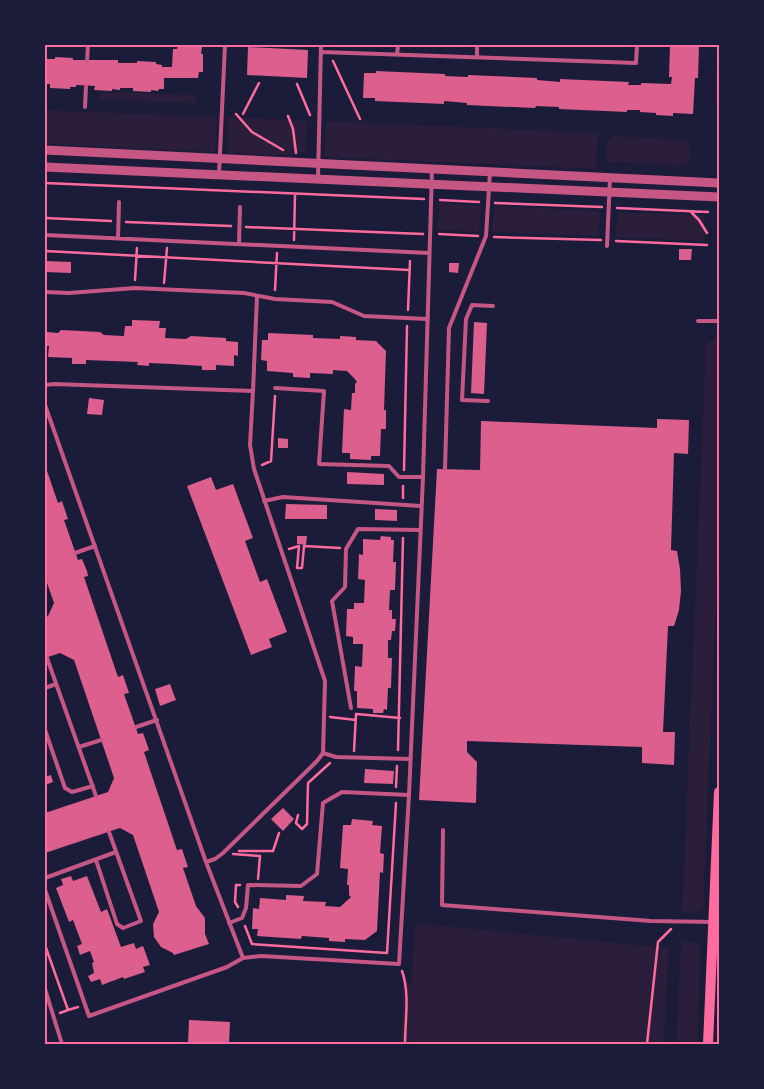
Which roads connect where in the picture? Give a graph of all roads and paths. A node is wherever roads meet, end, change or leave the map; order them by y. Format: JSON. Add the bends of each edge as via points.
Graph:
{"nodes":[{"id":1,"x":88,"y":45,"type":"edge"},
{"id":2,"x":224,"y":45,"type":"edge"},
{"id":3,"x":321,"y":45,"type":"edge"},
{"id":4,"x":398,"y":45,"type":"edge"},
{"id":5,"x":477,"y":45,"type":"edge"},
{"id":6,"x":637,"y":45,"type":"edge"},
{"id":7,"x":321,"y":52,"type":"junction"},
{"id":8,"x":329,"y":52,"type":"junction"},
{"id":9,"x":397,"y":55,"type":"junction"},
{"id":10,"x":476,"y":57,"type":"junction"},
{"id":11,"x":87,"y":61,"type":"dead end"},
{"id":12,"x":259,"y":83,"type":"dead end"},
{"id":13,"x":297,"y":84,"type":"dead end"},
{"id":14,"x":86,"y":86,"type":"dead end"},
{"id":15,"x":85,"y":107,"type":"dead end"},
{"id":16,"x":236,"y":114,"type":"dead end"},
{"id":17,"x":243,"y":114,"type":"dead end"},
{"id":18,"x":288,"y":116,"type":"dead end"},
{"id":19,"x":310,"y":117,"type":"dead end"},
{"id":20,"x":360,"y":119,"type":"dead end"},
{"id":21,"x":45,"y":150,"type":"edge"},
{"id":22,"x":220,"y":159,"type":"junction"},
{"id":23,"x":318,"y":164,"type":"junction"},
{"id":24,"x":45,"y":166,"type":"edge"},
{"id":25,"x":432,"y":169,"type":"junction"},
{"id":26,"x":490,"y":172,"type":"junction"},
{"id":27,"x":219,"y":174,"type":"junction"},
{"id":28,"x":610,"y":178,"type":"junction"},
{"id":29,"x":318,"y":179,"type":"junction"},
{"id":30,"x":45,"y":183,"type":"edge"},
{"id":31,"x":719,"y":183,"type":"edge"},
{"id":32,"x":431,"y":184,"type":"junction"},
{"id":33,"x":489,"y":187,"type":"junction"},
{"id":34,"x":610,"y":192,"type":"junction"},
{"id":35,"x":295,"y":194,"type":"junction"},
{"id":36,"x":719,"y":197,"type":"edge"},
{"id":37,"x":431,"y":200,"type":"junction"},
{"id":38,"x":119,"y":202,"type":"dead end"},
{"id":39,"x":488,"y":202,"type":"junction"},
{"id":40,"x":240,"y":207,"type":"dead end"},
{"id":41,"x":609,"y":207,"type":"junction"},
{"id":42,"x":690,"y":211,"type":"junction"},
{"id":43,"x":708,"y":212,"type":"dead end"},
{"id":44,"x":707,"y":233,"type":"dead end"},
{"id":45,"x":430,"y":234,"type":"junction"},
{"id":46,"x":45,"y":235,"type":"edge"},
{"id":47,"x":486,"y":236,"type":"junction"},
{"id":48,"x":118,"y":238,"type":"junction"},
{"id":49,"x":138,"y":239,"type":"junction"},
{"id":50,"x":167,"y":240,"type":"junction"},
{"id":51,"x":607,"y":240,"type":"junction"},
{"id":52,"x":239,"y":244,"type":"junction"},
{"id":53,"x":707,"y":245,"type":"dead end"},
{"id":54,"x":277,"y":246,"type":"junction"},
{"id":55,"x":294,"y":246,"type":"junction"},
{"id":56,"x":607,"y":246,"type":"dead end"},
{"id":57,"x":45,"y":251,"type":"edge"},
{"id":58,"x":410,"y":252,"type":"junction"},
{"id":59,"x":429,"y":253,"type":"junction"},
{"id":60,"x":137,"y":256,"type":"junction"},
{"id":61,"x":166,"y":258,"type":"junction"},
{"id":62,"x":276,"y":263,"type":"junction"},
{"id":63,"x":409,"y":270,"type":"junction"},
{"id":64,"x":136,"y":272,"type":"dead end"},
{"id":65,"x":165,"y":274,"type":"dead end"},
{"id":66,"x":45,"y":292,"type":"edge"},
{"id":67,"x":257,"y":296,"type":"junction"},
{"id":68,"x":275,"y":299,"type":"junction"},
{"id":69,"x":492,"y":306,"type":"dead end"},
{"id":70,"x":455,"y":315,"type":"junction"},
{"id":71,"x":407,"y":318,"type":"junction"},
{"id":72,"x":427,"y":319,"type":"junction"},
{"id":73,"x":466,"y":319,"type":"junction"},
{"id":74,"x":698,"y":320,"type":"dead end"},
{"id":75,"x":719,"y":321,"type":"edge"},
{"id":76,"x":45,"y":385,"type":"edge"},
{"id":77,"x":275,"y":388,"type":"joint"},
{"id":78,"x":253,"y":391,"type":"junction"},
{"id":79,"x":488,"y":401,"type":"dead end"},
{"id":80,"x":45,"y":405,"type":"edge"},
{"id":81,"x":271,"y":461,"type":"dead end"},
{"id":82,"x":445,"y":469,"type":"dead end"},
{"id":83,"x":404,"y":477,"type":"junction"},
{"id":84,"x":423,"y":477,"type":"junction"},
{"id":85,"x":264,"y":501,"type":"junction"},
{"id":86,"x":403,"y":505,"type":"junction"},
{"id":87,"x":421,"y":506,"type":"junction"},
{"id":88,"x":403,"y":530,"type":"junction"},
{"id":89,"x":420,"y":530,"type":"junction"},
{"id":90,"x":95,"y":546,"type":"junction"},
{"id":91,"x":299,"y":546,"type":"dead end"},
{"id":92,"x":346,"y":549,"type":"junction"},
{"id":93,"x":75,"y":553,"type":"dead end"},
{"id":94,"x":47,"y":658,"type":"dead end"},
{"id":95,"x":56,"y":684,"type":"junction"},
{"id":96,"x":45,"y":688,"type":"edge"},
{"id":97,"x":351,"y":708,"type":"dead end"},
{"id":98,"x":356,"y":714,"type":"dead end"},
{"id":99,"x":342,"y":718,"type":"dead end"},
{"id":100,"x":400,"y":718,"type":"junction"},
{"id":101,"x":157,"y":720,"type":"junction"},
{"id":102,"x":136,"y":727,"type":"dead end"},
{"id":103,"x":45,"y":730,"type":"edge"},
{"id":104,"x":100,"y":740,"type":"dead end"},
{"id":105,"x":79,"y":747,"type":"junction"},
{"id":106,"x":323,"y":753,"type":"junction"},
{"id":107,"x":336,"y":756,"type":"junction"},
{"id":108,"x":354,"y":757,"type":"junction"},
{"id":109,"x":398,"y":759,"type":"junction"},
{"id":110,"x":410,"y":759,"type":"junction"},
{"id":111,"x":93,"y":786,"type":"junction"},
{"id":112,"x":719,"y":792,"type":"edge"},
{"id":113,"x":396,"y":795,"type":"junction"},
{"id":114,"x":409,"y":795,"type":"junction"},
{"id":115,"x":96,"y":796,"type":"dead end"},
{"id":116,"x":298,"y":815,"type":"dead end"},
{"id":117,"x":443,"y":830,"type":"dead end"},
{"id":118,"x":109,"y":832,"type":"dead end"},
{"id":119,"x":279,"y":833,"type":"dead end"},
{"id":120,"x":116,"y":852,"type":"junction"},
{"id":121,"x":234,"y":855,"type":"dead end"},
{"id":122,"x":242,"y":855,"type":"dead end"},
{"id":123,"x":96,"y":860,"type":"junction"},
{"id":124,"x":206,"y":862,"type":"junction"},
{"id":125,"x":45,"y":878,"type":"edge"},
{"id":126,"x":236,"y":885,"type":"dead end"},
{"id":127,"x":257,"y":885,"type":"junction"},
{"id":128,"x":45,"y":890,"type":"edge"},
{"id":129,"x":242,"y":918,"type":"junction"},
{"id":130,"x":679,"y":921,"type":"junction"},
{"id":131,"x":713,"y":922,"type":"junction"},
{"id":132,"x":229,"y":923,"type":"junction"},
{"id":133,"x":45,"y":944,"type":"edge"},
{"id":134,"x":243,"y":958,"type":"junction"},
{"id":135,"x":405,"y":979,"type":"dead end"},
{"id":136,"x":45,"y":989,"type":"edge"},
{"id":137,"x":54,"y":1016,"type":"junction"},
{"id":138,"x":62,"y":1044,"type":"edge"},
{"id":139,"x":405,"y":1044,"type":"edge"},
{"id":140,"x":647,"y":1044,"type":"edge"},
{"id":141,"x":708,"y":1044,"type":"edge"}],
"edges":[{"from":1,"to":11,"type":"lane"},
{"from":2,"to":22,"type":"lane"},
{"from":3,"to":7,"type":"lane"},
{"from":4,"to":9,"type":"lane"},
{"from":5,"to":10,"type":"lane"},
{"from":6,"to":10,"type":"lane","via":[[636,63]]},
{"from":7,"to":8,"type":"lane"},
{"from":7,"to":23,"type":"lane"},
{"from":8,"to":9,"type":"lane"},
{"from":8,"to":20,"type":"path"},
{"from":9,"to":10,"type":"lane"},
{"from":12,"to":17,"type":"path"},
{"from":13,"to":19,"type":"path"},
{"from":14,"to":15,"type":"lane"},
{"from":16,"to":18,"type":"path","via":[[252,132],[296,155]]},
{"from":21,"to":22,"type":"street"},
{"from":22,"to":23,"type":"street"},
{"from":22,"to":27,"type":"lane"},
{"from":23,"to":25,"type":"street"},
{"from":23,"to":29,"type":"lane"},
{"from":24,"to":27,"type":"street"},
{"from":25,"to":26,"type":"street"},
{"from":25,"to":32,"type":"lane"},
{"from":26,"to":28,"type":"street"},
{"from":26,"to":33,"type":"lane"},
{"from":27,"to":29,"type":"street"},
{"from":28,"to":31,"type":"street"},
{"from":28,"to":34,"type":"lane"},
{"from":29,"to":32,"type":"street"},
{"from":30,"to":35,"type":"path"},
{"from":32,"to":33,"type":"street"},
{"from":32,"to":37,"type":"lane"},
{"from":33,"to":34,"type":"street"},
{"from":33,"to":39,"type":"lane"},
{"from":34,"to":36,"type":"street"},
{"from":34,"to":41,"type":"lane"},
{"from":35,"to":37,"type":"path"},
{"from":35,"to":55,"type":"path"},
{"from":37,"to":39,"type":"path"},
{"from":37,"to":45,"type":"lane"},
{"from":38,"to":48,"type":"lane"},
{"from":39,"to":41,"type":"path"},
{"from":39,"to":47,"type":"lane"},
{"from":40,"to":52,"type":"lane"},
{"from":41,"to":42,"type":"path"},
{"from":41,"to":51,"type":"lane"},
{"from":42,"to":43,"type":"path"},
{"from":42,"to":44,"type":"path"},
{"from":45,"to":47,"type":"path"},
{"from":45,"to":59,"type":"lane"},
{"from":46,"to":48,"type":"lane"},
{"from":47,"to":51,"type":"path"},
{"from":47,"to":70,"type":"lane"},
{"from":48,"to":49,"type":"lane"},
{"from":49,"to":50,"type":"lane"},
{"from":49,"to":60,"type":"path"},
{"from":50,"to":52,"type":"lane"},
{"from":50,"to":61,"type":"path"},
{"from":51,"to":53,"type":"path"},
{"from":51,"to":56,"type":"lane"},
{"from":52,"to":54,"type":"lane"},
{"from":54,"to":55,"type":"lane"},
{"from":54,"to":62,"type":"path"},
{"from":55,"to":58,"type":"lane"},
{"from":57,"to":60,"type":"path"},
{"from":58,"to":59,"type":"lane"},
{"from":58,"to":63,"type":"path"},
{"from":59,"to":72,"type":"lane"},
{"from":60,"to":61,"type":"path"},
{"from":60,"to":64,"type":"path"},
{"from":61,"to":62,"type":"path"},
{"from":61,"to":65,"type":"path"},
{"from":62,"to":63,"type":"path"},
{"from":62,"to":68,"type":"path"},
{"from":63,"to":71,"type":"path"},
{"from":66,"to":67,"type":"lane","via":[[135,288]]},
{"from":67,"to":68,"type":"lane"},
{"from":67,"to":78,"type":"lane"},
{"from":68,"to":71,"type":"lane","via":[[332,302],[364,316]]},
{"from":69,"to":73,"type":"lane","via":[[472,305]]},
{"from":70,"to":73,"type":"lane"},
{"from":70,"to":82,"type":"lane","via":[[449,328]]},
{"from":71,"to":72,"type":"lane"},
{"from":71,"to":83,"type":"path"},
{"from":72,"to":84,"type":"lane"},
{"from":73,"to":79,"type":"lane","via":[[462,400]]},
{"from":74,"to":75,"type":"lane"},
{"from":76,"to":78,"type":"lane"},
{"from":77,"to":81,"type":"path"},
{"from":77,"to":83,"type":"lane","via":[[324,391],[319,464],[389,466],[399,477]]},
{"from":78,"to":85,"type":"lane","via":[[250,444]]},
{"from":80,"to":90,"type":"lane"},
{"from":83,"to":84,"type":"lane"},
{"from":83,"to":86,"type":"path"},
{"from":84,"to":87,"type":"lane"},
{"from":85,"to":86,"type":"lane","via":[[283,497]]},
{"from":85,"to":106,"type":"lane","via":[[325,682]]},
{"from":86,"to":87,"type":"lane"},
{"from":87,"to":89,"type":"lane"},
{"from":88,"to":89,"type":"lane"},
{"from":88,"to":92,"type":"lane","via":[[358,529]]},
{"from":88,"to":100,"type":"path"},
{"from":89,"to":110,"type":"lane"},
{"from":90,"to":93,"type":"lane"},
{"from":90,"to":101,"type":"lane"},
{"from":91,"to":92,"type":"path","via":[[297,568],[302,568],[304,546]]},
{"from":92,"to":97,"type":"lane","via":[[345,587],[332,601]]},
{"from":94,"to":95,"type":"lane"},
{"from":95,"to":96,"type":"lane"},
{"from":95,"to":105,"type":"lane"},
{"from":98,"to":100,"type":"path"},
{"from":99,"to":108,"type":"path","via":[[356,720]]},
{"from":100,"to":109,"type":"path"},
{"from":101,"to":102,"type":"lane"},
{"from":101,"to":124,"type":"lane"},
{"from":103,"to":111,"type":"lane","via":[[65,788],[72,792]]},
{"from":104,"to":105,"type":"lane"},
{"from":105,"to":111,"type":"lane"},
{"from":106,"to":107,"type":"lane"},
{"from":106,"to":124,"type":"lane","via":[[223,852]]},
{"from":107,"to":108,"type":"lane"},
{"from":107,"to":116,"type":"path","via":[[308,783],[307,824],[302,829],[296,823]]},
{"from":108,"to":109,"type":"lane"},
{"from":109,"to":110,"type":"lane"},
{"from":109,"to":113,"type":"path"},
{"from":110,"to":114,"type":"lane"},
{"from":111,"to":115,"type":"lane"},
{"from":112,"to":131,"type":"main road"},
{"from":113,"to":114,"type":"lane"},
{"from":113,"to":127,"type":"lane","via":[[342,792],[322,803],[318,874],[301,886]]},
{"from":113,"to":129,"type":"path","via":[[387,953],[252,944]]},
{"from":114,"to":134,"type":"lane","via":[[399,964],[261,956]]},
{"from":117,"to":130,"type":"lane","via":[[442,905]]},
{"from":118,"to":120,"type":"lane"},
{"from":119,"to":121,"type":"path","via":[[273,851],[240,850]]},
{"from":120,"to":123,"type":"lane"},
{"from":120,"to":123,"type":"lane","via":[[141,921],[123,928],[117,924]]},
{"from":122,"to":127,"type":"path","via":[[260,856]]},
{"from":123,"to":125,"type":"lane"},
{"from":124,"to":132,"type":"lane"},
{"from":126,"to":129,"type":"path","via":[[235,902]]},
{"from":127,"to":129,"type":"lane","via":[[248,885]]},
{"from":128,"to":134,"type":"lane","via":[[89,1016],[227,967]]},
{"from":129,"to":132,"type":"lane"},
{"from":130,"to":131,"type":"lane"},
{"from":130,"to":140,"type":"path","via":[[658,942]]},
{"from":131,"to":141,"type":"main road"},
{"from":132,"to":134,"type":"lane"},
{"from":133,"to":137,"type":"path","via":[[68,1010]]},
{"from":135,"to":139,"type":"path"},
{"from":136,"to":137,"type":"lane"},
{"from":137,"to":138,"type":"lane"}]}
